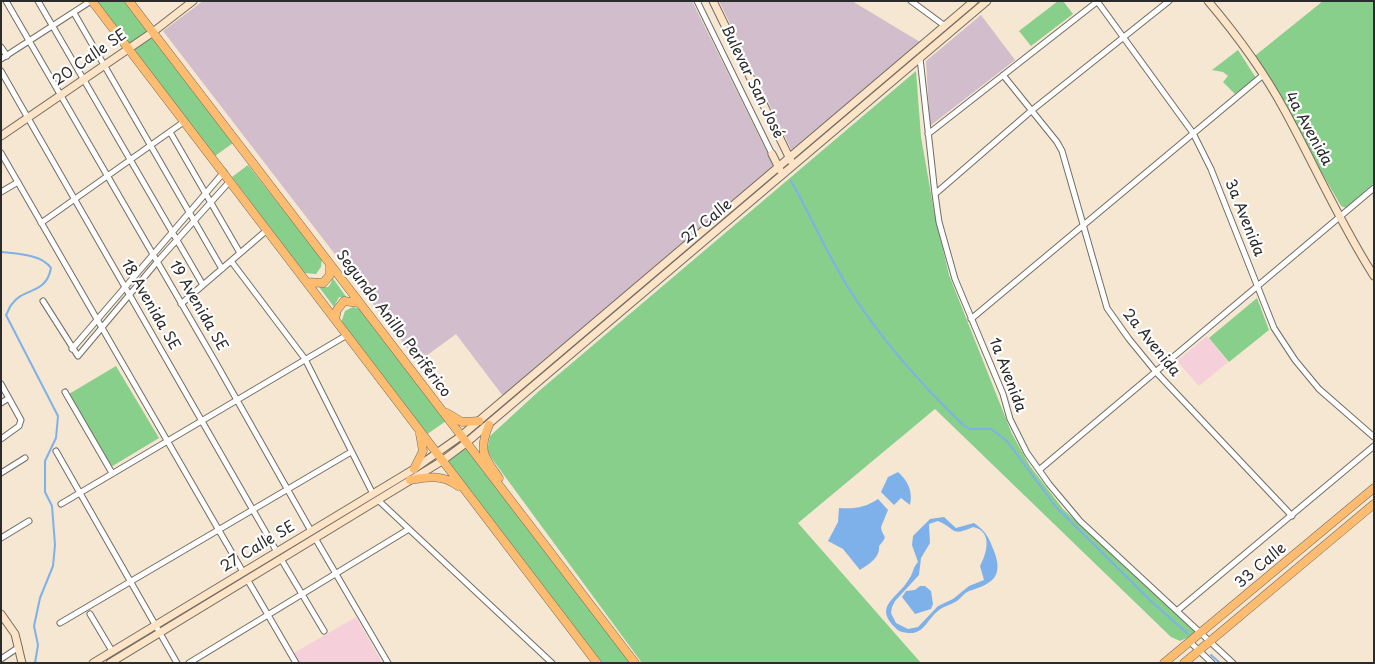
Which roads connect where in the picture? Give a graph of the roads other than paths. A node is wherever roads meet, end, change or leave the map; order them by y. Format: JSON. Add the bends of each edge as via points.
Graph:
{"nodes":[{"id":1,"x":6,"y":1,"type":"edge"},
{"id":2,"x":38,"y":1,"type":"edge"},
{"id":3,"x":92,"y":1,"type":"edge"},
{"id":4,"x":129,"y":1,"type":"edge"},
{"id":5,"x":193,"y":1,"type":"edge"},
{"id":6,"x":697,"y":1,"type":"edge"},
{"id":7,"x":713,"y":1,"type":"edge"},
{"id":8,"x":911,"y":1,"type":"edge"},
{"id":9,"x":974,"y":1,"type":"edge"},
{"id":10,"x":987,"y":1,"type":"edge"},
{"id":11,"x":1098,"y":1,"type":"edge"},
{"id":12,"x":1169,"y":1,"type":"edge"},
{"id":13,"x":1208,"y":1,"type":"edge"},
{"id":14,"x":74,"y":13,"type":"junction"},
{"id":15,"x":945,"y":26,"type":"junction"},
{"id":16,"x":53,"y":27,"type":"junction"},
{"id":17,"x":153,"y":32,"type":"junction"},
{"id":18,"x":1123,"y":36,"type":"junction"},
{"id":19,"x":29,"y":41,"type":"junction"},
{"id":20,"x":1,"y":46,"type":"edge"},
{"id":21,"x":128,"y":49,"type":"junction"},
{"id":22,"x":4,"y":57,"type":"edge"},
{"id":23,"x":920,"y":58,"type":"junction"},
{"id":24,"x":105,"y":65,"type":"junction"},
{"id":25,"x":1,"y":71,"type":"edge"},
{"id":26,"x":1003,"y":75,"type":"junction"},
{"id":27,"x":1262,"y":76,"type":"junction"},
{"id":28,"x":84,"y":79,"type":"junction"},
{"id":29,"x":60,"y":96,"type":"junction"},
{"id":30,"x":1032,"y":111,"type":"junction"},
{"id":31,"x":28,"y":119,"type":"junction"},
{"id":32,"x":185,"y":121,"type":"junction"},
{"id":33,"x":170,"y":132,"type":"junction"},
{"id":34,"x":1193,"y":133,"type":"junction"},
{"id":35,"x":928,"y":134,"type":"junction"},
{"id":36,"x":1,"y":136,"type":"edge"},
{"id":37,"x":150,"y":145,"type":"junction"},
{"id":38,"x":1,"y":153,"type":"edge"},
{"id":39,"x":772,"y":154,"type":"joint"},
{"id":40,"x":129,"y":158,"type":"junction"},
{"id":41,"x":790,"y":158,"type":"junction"},
{"id":42,"x":794,"y":166,"type":"junction"},
{"id":43,"x":778,"y":167,"type":"junction"},
{"id":44,"x":224,"y":172,"type":"junction"},
{"id":45,"x":105,"y":175,"type":"junction"},
{"id":46,"x":782,"y":175,"type":"junction"},
{"id":47,"x":230,"y":181,"type":"junction"},
{"id":48,"x":18,"y":182,"type":"junction"},
{"id":49,"x":1374,"y":188,"type":"edge"},
{"id":50,"x":205,"y":191,"type":"junction"},
{"id":51,"x":1,"y":192,"type":"edge"},
{"id":52,"x":935,"y":194,"type":"junction"},
{"id":53,"x":75,"y":200,"type":"junction"},
{"id":54,"x":212,"y":201,"type":"junction"},
{"id":55,"x":189,"y":211,"type":"junction"},
{"id":56,"x":1339,"y":218,"type":"junction"},
{"id":57,"x":194,"y":220,"type":"junction"},
{"id":58,"x":41,"y":223,"type":"junction"},
{"id":59,"x":1082,"y":225,"type":"junction"},
{"id":60,"x":267,"y":230,"type":"junction"},
{"id":61,"x":172,"y":231,"type":"junction"},
{"id":62,"x":177,"y":239,"type":"junction"},
{"id":63,"x":153,"y":253,"type":"junction"},
{"id":64,"x":240,"y":253,"type":"junction"},
{"id":65,"x":231,"y":261,"type":"junction"},
{"id":66,"x":157,"y":262,"type":"junction"},
{"id":67,"x":330,"y":264,"type":"junction"},
{"id":68,"x":222,"y":269,"type":"junction"},
{"id":69,"x":1374,"y":276,"type":"edge"},
{"id":70,"x":307,"y":282,"type":"junction"},
{"id":71,"x":203,"y":285,"type":"junction"},
{"id":72,"x":1258,"y":286,"type":"junction"},
{"id":73,"x":124,"y":287,"type":"junction"},
{"id":74,"x":129,"y":294,"type":"junction"},
{"id":75,"x":43,"y":301,"type":"dead end"},
{"id":76,"x":359,"y":303,"type":"junction"},
{"id":77,"x":181,"y":304,"type":"junction"},
{"id":78,"x":335,"y":319,"type":"junction"},
{"id":79,"x":971,"y":319,"type":"junction"},
{"id":80,"x":97,"y":320,"type":"junction"},
{"id":81,"x":102,"y":328,"type":"junction"},
{"id":82,"x":347,"y":335,"type":"junction"},
{"id":83,"x":72,"y":349,"type":"junction"},
{"id":84,"x":305,"y":359,"type":"junction"},
{"id":85,"x":1156,"y":372,"type":"junction"},
{"id":86,"x":1,"y":384,"type":"edge"},
{"id":87,"x":65,"y":392,"type":"dead end"},
{"id":88,"x":9,"y":398,"type":"junction"},
{"id":89,"x":237,"y":399,"type":"junction"},
{"id":90,"x":1,"y":402,"type":"edge"},
{"id":91,"x":437,"y":405,"type":"junction"},
{"id":92,"x":203,"y":419,"type":"junction"},
{"id":93,"x":480,"y":421,"type":"junction"},
{"id":94,"x":489,"y":425,"type":"junction"},
{"id":95,"x":419,"y":430,"type":"junction"},
{"id":96,"x":461,"y":436,"type":"junction"},
{"id":97,"x":1374,"y":437,"type":"edge"},
{"id":98,"x":1,"y":439,"type":"edge"},
{"id":99,"x":168,"y":440,"type":"junction"},
{"id":100,"x":466,"y":443,"type":"junction"},
{"id":101,"x":1374,"y":446,"type":"edge"},
{"id":102,"x":56,"y":451,"type":"dead end"},
{"id":103,"x":352,"y":452,"type":"junction"},
{"id":104,"x":440,"y":457,"type":"junction"},
{"id":105,"x":25,"y":458,"type":"dead end"},
{"id":106,"x":414,"y":469,"type":"junction"},
{"id":107,"x":1039,"y":470,"type":"junction"},
{"id":108,"x":1,"y":473,"type":"edge"},
{"id":109,"x":112,"y":473,"type":"junction"},
{"id":110,"x":410,"y":480,"type":"junction"},
{"id":111,"x":1374,"y":488,"type":"edge"},
{"id":112,"x":288,"y":489,"type":"junction"},
{"id":113,"x":79,"y":492,"type":"junction"},
{"id":114,"x":466,"y":492,"type":"junction"},
{"id":115,"x":375,"y":497,"type":"junction"},
{"id":116,"x":61,"y":504,"type":"dead end"},
{"id":117,"x":1374,"y":504,"type":"edge"},
{"id":118,"x":254,"y":509,"type":"junction"},
{"id":119,"x":519,"y":512,"type":"junction"},
{"id":120,"x":1292,"y":516,"type":"junction"},
{"id":121,"x":29,"y":521,"type":"dead end"},
{"id":122,"x":409,"y":529,"type":"junction"},
{"id":123,"x":219,"y":530,"type":"junction"},
{"id":124,"x":311,"y":531,"type":"junction"},
{"id":125,"x":1,"y":538,"type":"edge"},
{"id":126,"x":315,"y":538,"type":"junction"},
{"id":127,"x":277,"y":552,"type":"junction"},
{"id":128,"x":281,"y":559,"type":"junction"},
{"id":129,"x":243,"y":572,"type":"junction"},
{"id":130,"x":336,"y":574,"type":"junction"},
{"id":131,"x":247,"y":579,"type":"junction"},
{"id":132,"x":132,"y":582,"type":"junction"},
{"id":133,"x":302,"y":594,"type":"junction"},
{"id":134,"x":1178,"y":610,"type":"junction"},
{"id":135,"x":1,"y":614,"type":"edge"},
{"id":136,"x":90,"y":614,"type":"dead end"},
{"id":137,"x":268,"y":615,"type":"junction"},
{"id":138,"x":60,"y":623,"type":"dead end"},
{"id":139,"x":157,"y":624,"type":"junction"},
{"id":140,"x":324,"y":630,"type":"dead end"},
{"id":141,"x":160,"y":633,"type":"junction"},
{"id":142,"x":1202,"y":633,"type":"junction"},
{"id":143,"x":1210,"y":641,"type":"junction"},
{"id":144,"x":1190,"y":642,"type":"junction"},
{"id":145,"x":19,"y":647,"type":"junction"},
{"id":146,"x":1199,"y":650,"type":"junction"},
{"id":147,"x":112,"y":651,"type":"junction"},
{"id":148,"x":1,"y":658,"type":"edge"},
{"id":149,"x":22,"y":663,"type":"edge"},
{"id":150,"x":93,"y":663,"type":"edge"},
{"id":151,"x":110,"y":663,"type":"edge"},
{"id":152,"x":177,"y":663,"type":"edge"},
{"id":153,"x":189,"y":663,"type":"edge"},
{"id":154,"x":296,"y":663,"type":"edge"},
{"id":155,"x":388,"y":663,"type":"edge"},
{"id":156,"x":552,"y":663,"type":"edge"},
{"id":157,"x":597,"y":663,"type":"edge"},
{"id":158,"x":635,"y":663,"type":"edge"},
{"id":159,"x":1164,"y":663,"type":"edge"},
{"id":160,"x":1184,"y":663,"type":"edge"},
{"id":161,"x":1212,"y":663,"type":"edge"},
{"id":162,"x":1233,"y":663,"type":"edge"}],
"edges":[{"from":1,"to":19,"type":"street","name":"19 Avenida SE"},
{"from":2,"to":16,"type":"street"},
{"from":3,"to":14,"type":"street"},
{"from":3,"to":21,"type":"main road"},
{"from":4,"to":17,"type":"main road","name":"Segundo Anillo Periférico"},
{"from":5,"to":17,"type":"main road","name":"20 Calle SE"},
{"from":6,"to":39,"type":"street","name":"Bulevar San José"},
{"from":7,"to":41,"type":"main road","name":"Bulevar San José"},
{"from":8,"to":15,"type":"street"},
{"from":9,"to":15,"type":"main road","name":"27 Calle"},
{"from":10,"to":23,"type":"main road","name":"27 Calle"},
{"from":11,"to":18,"type":"street","name":"3a Avenida"},
{"from":11,"to":26,"type":"street"},
{"from":12,"to":18,"type":"street"},
{"from":13,"to":27,"type":"main road","name":"4a Avenida"},
{"from":14,"to":16,"type":"street"},
{"from":14,"to":24,"type":"street"},
{"from":15,"to":41,"type":"main road","name":"27 Calle"},
{"from":16,"to":19,"type":"street"},
{"from":16,"to":28,"type":"street"},
{"from":17,"to":21,"type":"main road","name":"20 Calle SE"},
{"from":17,"to":67,"type":"main road","name":"Segundo Anillo Periférico"},
{"from":18,"to":30,"type":"street"},
{"from":18,"to":34,"type":"street","name":"3a Avenida"},
{"from":19,"to":22,"type":"street"},
{"from":19,"to":29,"type":"street","name":"19 Avenida SE"},
{"from":20,"to":22,"type":"street"},
{"from":21,"to":24,"type":"main road","name":"20 Calle SE"},
{"from":21,"to":32,"type":"main road"},
{"from":23,"to":35,"type":"street","name":"1a Avenida"},
{"from":23,"to":42,"type":"main road","name":"27 Calle"},
{"from":24,"to":28,"type":"main road","name":"20 Calle SE"},
{"from":24,"to":37,"type":"street"},
{"from":25,"to":31,"type":"street","name":"18 Avenida SE"},
{"from":26,"to":30,"type":"street","name":"2a Avenida"},
{"from":26,"to":35,"type":"street"},
{"from":27,"to":34,"type":"street"},
{"from":27,"to":56,"type":"main road","name":"4a Avenida","via":[[1284,110]]},
{"from":28,"to":29,"type":"main road","name":"20 Calle SE"},
{"from":28,"to":40,"type":"street"},
{"from":29,"to":31,"type":"main road","name":"20 Calle SE"},
{"from":29,"to":45,"type":"street","name":"19 Avenida SE"},
{"from":30,"to":52,"type":"street"},
{"from":30,"to":59,"type":"street","name":"2a Avenida","via":[[1062,152]]},
{"from":31,"to":36,"type":"main road","name":"20 Calle SE"},
{"from":31,"to":53,"type":"street","name":"18 Avenida SE"},
{"from":32,"to":33,"type":"street"},
{"from":32,"to":44,"type":"main road"},
{"from":33,"to":37,"type":"street"},
{"from":33,"to":50,"type":"street"},
{"from":34,"to":59,"type":"street"},
{"from":34,"to":72,"type":"street","name":"3a Avenida","via":[[1212,169]]},
{"from":35,"to":52,"type":"street","name":"1a Avenida"},
{"from":37,"to":40,"type":"street"},
{"from":37,"to":55,"type":"street"},
{"from":38,"to":48,"type":"street"},
{"from":39,"to":43,"type":"main road","name":"Bulevar San José"},
{"from":40,"to":45,"type":"street"},
{"from":40,"to":61,"type":"street"},
{"from":41,"to":42,"type":"main road","name":"Bulevar San José"},
{"from":41,"to":43,"type":"main road","name":"27 Calle"},
{"from":42,"to":46,"type":"main road","name":"27 Calle"},
{"from":43,"to":46,"type":"main road","name":"Bulevar San José"},
{"from":43,"to":93,"type":"main road","name":"27 Calle"},
{"from":44,"to":47,"type":"main road"},
{"from":44,"to":50,"type":"street"},
{"from":45,"to":53,"type":"street"},
{"from":45,"to":63,"type":"street","name":"19 Avenida SE"},
{"from":46,"to":94,"type":"main road","name":"27 Calle"},
{"from":47,"to":54,"type":"street"},
{"from":47,"to":60,"type":"main road"},
{"from":48,"to":51,"type":"street"},
{"from":48,"to":58,"type":"street"},
{"from":49,"to":56,"type":"street"},
{"from":50,"to":54,"type":"street"},
{"from":50,"to":55,"type":"street"},
{"from":52,"to":79,"type":"street","name":"1a Avenida","via":[[939,222],[955,279]]},
{"from":53,"to":58,"type":"street"},
{"from":53,"to":73,"type":"street","name":"18 Avenida SE"},
{"from":54,"to":57,"type":"street"},
{"from":54,"to":64,"type":"street"},
{"from":55,"to":57,"type":"street"},
{"from":55,"to":61,"type":"street"},
{"from":56,"to":69,"type":"main road","name":"4a Avenida"},
{"from":56,"to":72,"type":"street"},
{"from":57,"to":62,"type":"street"},
{"from":57,"to":68,"type":"street"},
{"from":58,"to":80,"type":"street"},
{"from":59,"to":79,"type":"street"},
{"from":59,"to":85,"type":"street","name":"2a Avenida","via":[[1107,308]]},
{"from":60,"to":64,"type":"street"},
{"from":60,"to":70,"type":"main road"},
{"from":61,"to":62,"type":"street"},
{"from":61,"to":63,"type":"street"},
{"from":62,"to":66,"type":"street"},
{"from":62,"to":71,"type":"street"},
{"from":63,"to":66,"type":"street","name":"19 Avenida SE"},
{"from":63,"to":73,"type":"street"},
{"from":64,"to":65,"type":"street"},
{"from":65,"to":68,"type":"street"},
{"from":65,"to":84,"type":"street"},
{"from":66,"to":74,"type":"street"},
{"from":66,"to":77,"type":"street","name":"19 Avenida SE"},
{"from":67,"to":70,"type":"main road","via":[[328,279],[318,284]]},
{"from":67,"to":76,"type":"main road","name":"Segundo Anillo Periférico"},
{"from":68,"to":71,"type":"street"},
{"from":70,"to":78,"type":"main road"},
{"from":71,"to":77,"type":"street"},
{"from":72,"to":85,"type":"street"},
{"from":72,"to":97,"type":"street","name":"3a Avenida","via":[[1274,328],[1295,360],[1319,389]]},
{"from":73,"to":74,"type":"street","name":"18 Avenida SE"},
{"from":73,"to":80,"type":"street"},
{"from":74,"to":81,"type":"street"},
{"from":74,"to":92,"type":"street","name":"18 Avenida SE"},
{"from":75,"to":83,"type":"street"},
{"from":76,"to":78,"type":"main road","via":[[344,301]]},
{"from":76,"to":91,"type":"main road","name":"Segundo Anillo Periférico"},
{"from":77,"to":89,"type":"street","name":"19 Avenida SE"},
{"from":78,"to":82,"type":"main road"},
{"from":79,"to":107,"type":"street","name":"1a Avenida","via":[[1018,434]]},
{"from":80,"to":81,"type":"street"},
{"from":80,"to":83,"type":"street"},
{"from":81,"to":83,"type":"street","via":[[78,356]]},
{"from":81,"to":99,"type":"street"},
{"from":82,"to":84,"type":"street"},
{"from":82,"to":95,"type":"main road"},
{"from":84,"to":89,"type":"street"},
{"from":84,"to":103,"type":"street"},
{"from":85,"to":107,"type":"street"},
{"from":85,"to":120,"type":"street","name":"2a Avenida"},
{"from":86,"to":88,"type":"street"},
{"from":87,"to":109,"type":"street"},
{"from":88,"to":90,"type":"street"},
{"from":88,"to":98,"type":"street","via":[[21,420],[19,426]]},
{"from":89,"to":92,"type":"street"},
{"from":89,"to":112,"type":"street","name":"19 Avenida SE"},
{"from":91,"to":93,"type":"main road","via":[[462,422]]},
{"from":91,"to":96,"type":"main road","name":"Segundo Anillo Periférico"},
{"from":92,"to":99,"type":"street"},
{"from":92,"to":118,"type":"street","name":"18 Avenida SE"},
{"from":93,"to":96,"type":"main road","name":"27 Calle"},
{"from":94,"to":100,"type":"main road","name":"27 Calle"},
{"from":94,"to":119,"type":"main road","via":[[482,445],[484,453]]},
{"from":95,"to":104,"type":"main road"},
{"from":95,"to":106,"type":"main road","via":[[422,451]]},
{"from":96,"to":100,"type":"main road","name":"Segundo Anillo Periférico"},
{"from":96,"to":104,"type":"main road","name":"27 Calle"},
{"from":99,"to":109,"type":"street"},
{"from":99,"to":123,"type":"street"},
{"from":100,"to":104,"type":"main road","name":"27 Calle"},
{"from":100,"to":119,"type":"main road","name":"Segundo Anillo Periférico"},
{"from":101,"to":120,"type":"street"},
{"from":102,"to":113,"type":"street"},
{"from":103,"to":112,"type":"street"},
{"from":103,"to":115,"type":"street"},
{"from":104,"to":106,"type":"main road","name":"27 Calle SE"},
{"from":104,"to":110,"type":"main road","name":"27 Calle SE"},
{"from":104,"to":114,"type":"main road"},
{"from":105,"to":108,"type":"street"},
{"from":106,"to":115,"type":"main road","name":"27 Calle SE"},
{"from":107,"to":134,"type":"street","name":"1a Avenida","via":[[1091,532]]},
{"from":109,"to":113,"type":"street"},
{"from":110,"to":114,"type":"main road","via":[[445,478]]},
{"from":110,"to":115,"type":"main road","name":"27 Calle SE"},
{"from":111,"to":142,"type":"main road","name":"33 Calle"},
{"from":112,"to":118,"type":"street"},
{"from":112,"to":124,"type":"street","name":"19 Avenida SE"},
{"from":113,"to":116,"type":"street"},
{"from":113,"to":132,"type":"street"},
{"from":114,"to":157,"type":"main road"},
{"from":115,"to":122,"type":"street"},
{"from":115,"to":124,"type":"main road","name":"27 Calle SE"},
{"from":115,"to":126,"type":"main road","name":"27 Calle SE"},
{"from":117,"to":143,"type":"main road","name":"33 Calle"},
{"from":118,"to":123,"type":"street"},
{"from":118,"to":127,"type":"street","name":"18 Avenida SE"},
{"from":119,"to":158,"type":"main road","name":"Segundo Anillo Periférico"},
{"from":120,"to":134,"type":"street"},
{"from":121,"to":125,"type":"street"},
{"from":122,"to":130,"type":"street"},
{"from":122,"to":156,"type":"street"},
{"from":123,"to":129,"type":"street"},
{"from":123,"to":132,"type":"street"},
{"from":124,"to":127,"type":"main road","name":"27 Calle SE"},
{"from":126,"to":128,"type":"main road","name":"27 Calle SE"},
{"from":126,"to":130,"type":"street"},
{"from":127,"to":129,"type":"main road","name":"27 Calle SE"},
{"from":128,"to":131,"type":"main road","name":"27 Calle SE"},
{"from":128,"to":133,"type":"street"},
{"from":129,"to":139,"type":"main road","name":"27 Calle SE"},
{"from":130,"to":133,"type":"street"},
{"from":130,"to":155,"type":"street"},
{"from":131,"to":137,"type":"street"},
{"from":131,"to":141,"type":"main road","name":"27 Calle SE"},
{"from":132,"to":138,"type":"street"},
{"from":132,"to":139,"type":"street"},
{"from":133,"to":137,"type":"street"},
{"from":133,"to":140,"type":"street"},
{"from":134,"to":142,"type":"street","name":"1a Avenida"},
{"from":135,"to":145,"type":"main road","via":[[15,634]]},
{"from":136,"to":147,"type":"street"},
{"from":137,"to":153,"type":"street"},
{"from":137,"to":154,"type":"street"},
{"from":139,"to":141,"type":"street"},
{"from":139,"to":147,"type":"main road","name":"27 Calle SE"},
{"from":141,"to":151,"type":"main road","name":"27 Calle SE"},
{"from":141,"to":152,"type":"street"},
{"from":142,"to":143,"type":"street","name":"1a Avenida"},
{"from":142,"to":144,"type":"main road","name":"33 Calle"},
{"from":143,"to":146,"type":"main road","name":"33 Calle"},
{"from":143,"to":162,"type":"street"},
{"from":144,"to":146,"type":"street"},
{"from":144,"to":159,"type":"main road","name":"33 Calle"},
{"from":145,"to":148,"type":"street"},
{"from":145,"to":149,"type":"main road"},
{"from":146,"to":160,"type":"main road","name":"33 Calle"},
{"from":146,"to":161,"type":"street"},
{"from":147,"to":150,"type":"main road","name":"27 Calle SE"}]}
